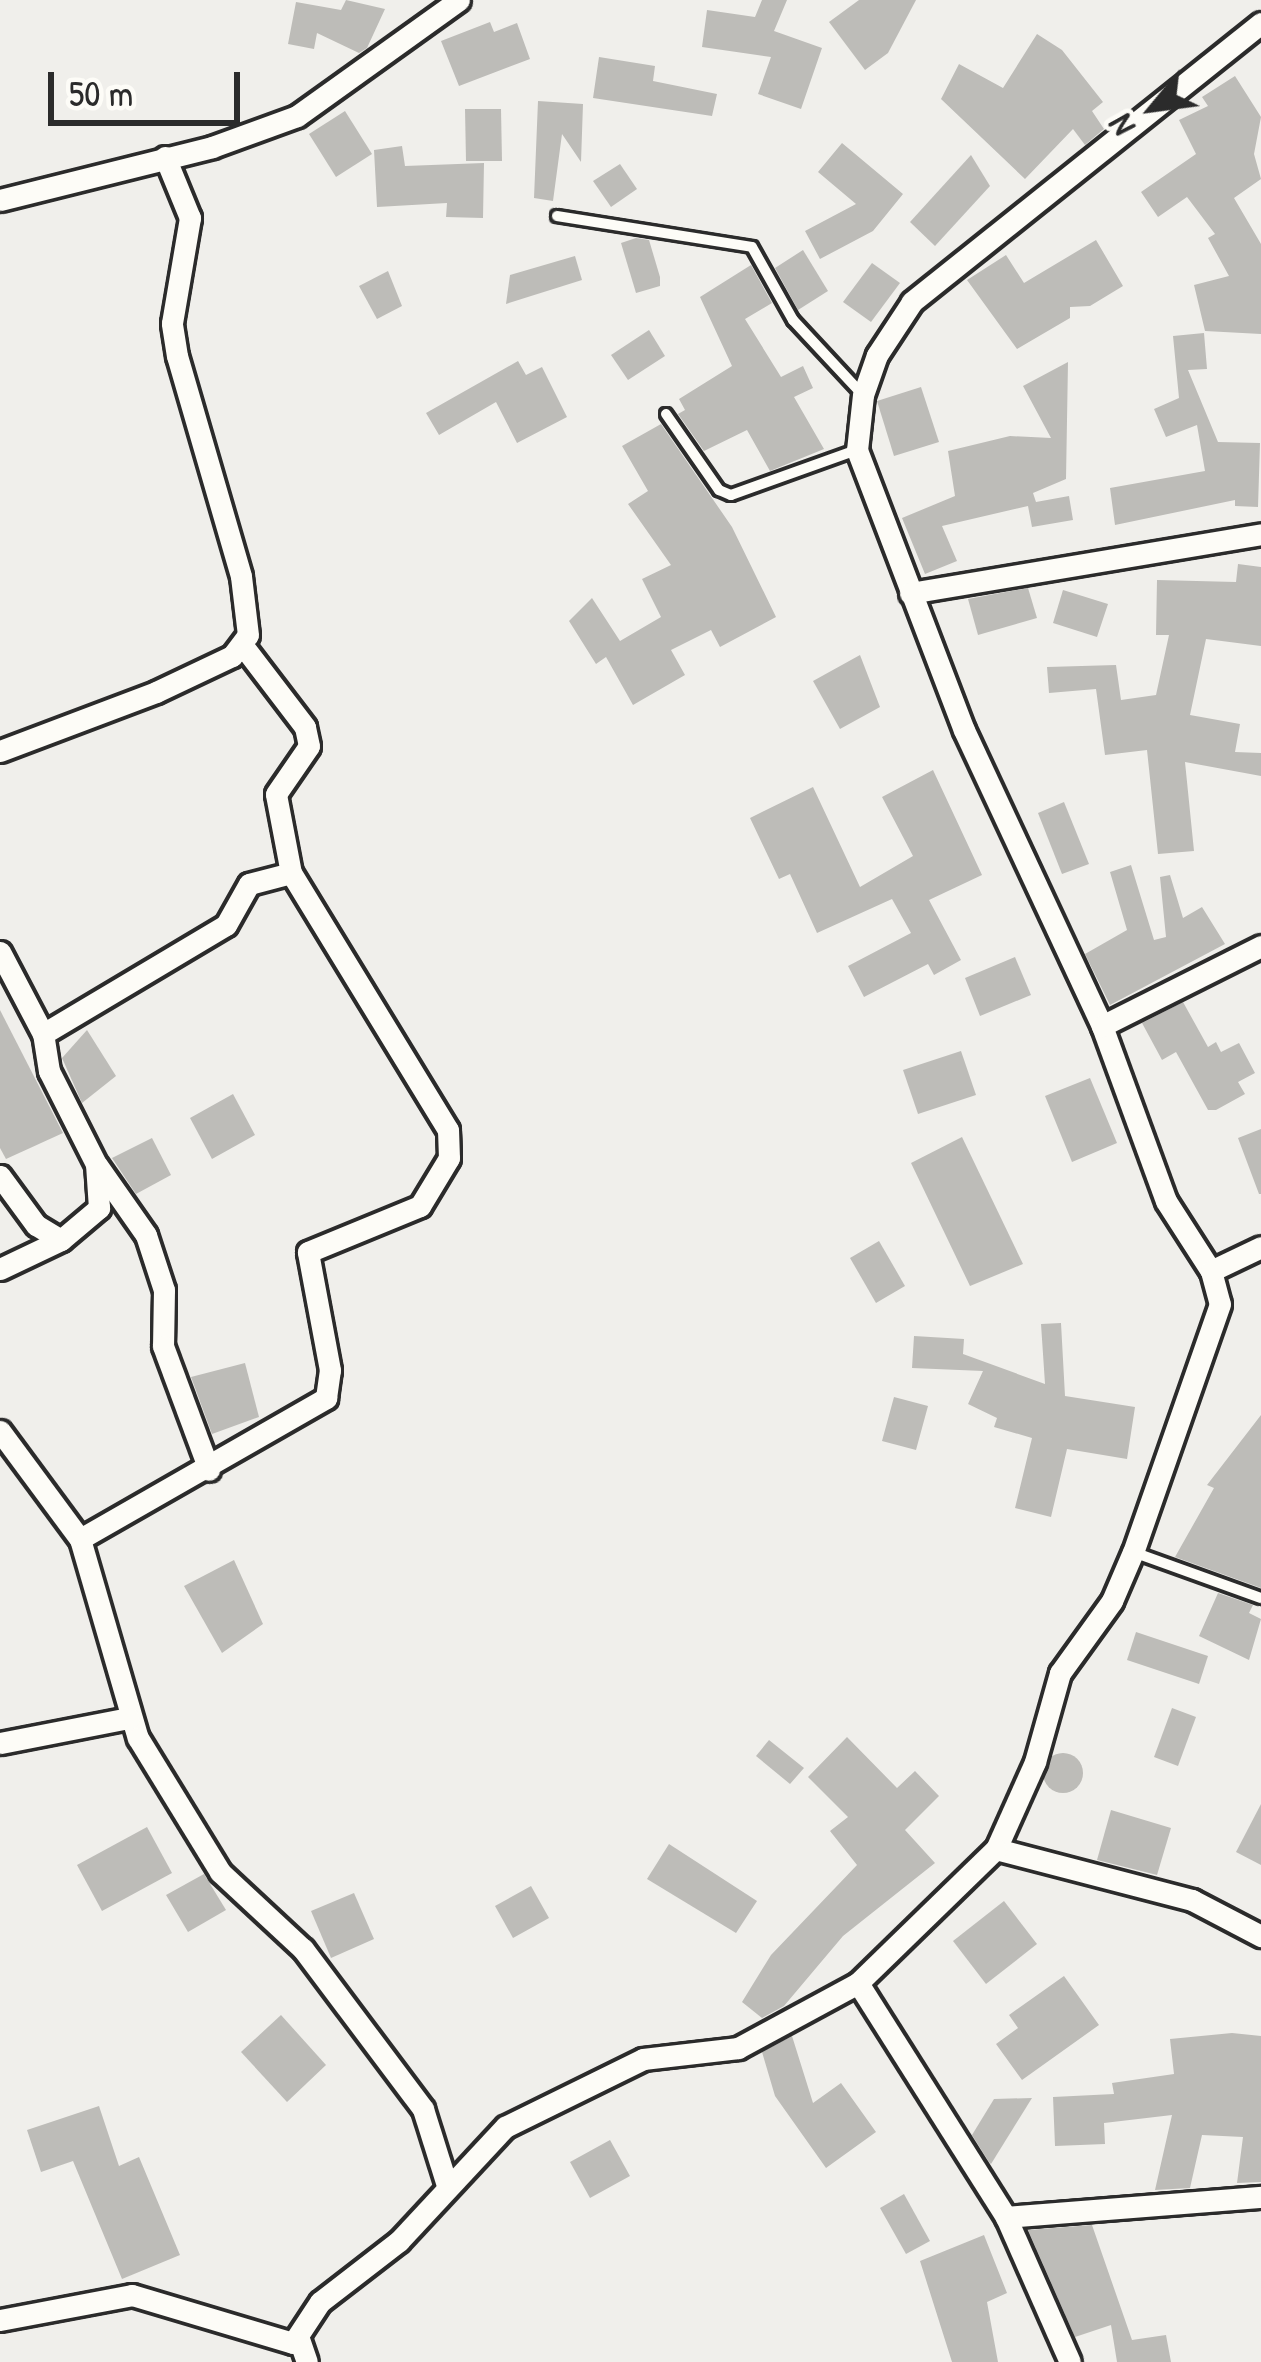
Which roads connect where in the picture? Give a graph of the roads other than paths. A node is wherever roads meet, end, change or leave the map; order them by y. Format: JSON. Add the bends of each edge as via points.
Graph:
{"nodes":[{"id":1,"x":459,"y":0,"type":"edge"},
{"id":2,"x":1261,"y":23,"type":"edge"},
{"id":3,"x":165,"y":157,"type":"junction"},
{"id":4,"x":0,"y":200,"type":"edge"},
{"id":5,"x":557,"y":216,"type":"dead end"},
{"id":6,"x":862,"y":395,"type":"junction"},
{"id":7,"x":665,"y":414,"type":"dead end"},
{"id":8,"x":857,"y":449,"type":"junction"},
{"id":9,"x":1261,"y":534,"type":"edge"},
{"id":10,"x":910,"y":593,"type":"junction"},
{"id":11,"x":243,"y":646,"type":"junction"},
{"id":12,"x":0,"y":752,"type":"edge"},
{"id":13,"x":291,"y":873,"type":"junction"},
{"id":14,"x":1261,"y":946,"type":"edge"},
{"id":15,"x":0,"y":952,"type":"edge"},
{"id":16,"x":1102,"y":1025,"type":"junction"},
{"id":17,"x":43,"y":1034,"type":"junction"},
{"id":18,"x":97,"y":1165,"type":"junction"},
{"id":19,"x":0,"y":1176,"type":"edge"},
{"id":20,"x":61,"y":1240,"type":"junction"},
{"id":21,"x":1261,"y":1247,"type":"edge"},
{"id":22,"x":0,"y":1269,"type":"edge"},
{"id":23,"x":1211,"y":1271,"type":"junction"},
{"id":24,"x":0,"y":1431,"type":"edge"},
{"id":25,"x":209,"y":1469,"type":"junction"},
{"id":26,"x":80,"y":1539,"type":"junction"},
{"id":27,"x":1133,"y":1552,"type":"junction"},
{"id":28,"x":1261,"y":1598,"type":"edge"},
{"id":29,"x":129,"y":1718,"type":"junction"},
{"id":30,"x":0,"y":1743,"type":"edge"},
{"id":31,"x":996,"y":1849,"type":"junction"},
{"id":32,"x":1261,"y":1936,"type":"edge"},
{"id":33,"x":858,"y":1983,"type":"junction"},
{"id":34,"x":446,"y":2185,"type":"junction"},
{"id":35,"x":1261,"y":2197,"type":"edge"},
{"id":36,"x":1006,"y":2217,"type":"junction"},
{"id":37,"x":0,"y":2320,"type":"edge"},
{"id":38,"x":298,"y":2339,"type":"junction"},
{"id":39,"x":308,"y":2362,"type":"edge"},
{"id":40,"x":1070,"y":2362,"type":"edge"}],
"edges":[{"from":1,"to":3,"type":"street","via":[[297,116]]},
{"from":2,"to":6,"type":"street","via":[[912,302]]},
{"from":3,"to":4,"type":"street"},
{"from":3,"to":11,"type":"street","via":[[190,218],[175,339],[241,576]]},
{"from":5,"to":6,"type":"lane","via":[[752,247],[793,320]]},
{"from":6,"to":8,"type":"street"},
{"from":7,"to":8,"type":"lane","via":[[719,490],[731,495]]},
{"from":8,"to":10,"type":"street"},
{"from":9,"to":10,"type":"street"},
{"from":10,"to":16,"type":"street","via":[[964,730]]},
{"from":11,"to":12,"type":"street","via":[[156,692]]},
{"from":11,"to":13,"type":"street","via":[[305,727],[309,746],[276,794]]},
{"from":13,"to":17,"type":"street","via":[[249,884],[226,925]]},
{"from":13,"to":25,"type":"street","via":[[448,1130],[449,1158],[420,1206],[308,1252],[330,1370],[326,1398]]},
{"from":14,"to":16,"type":"street"},
{"from":15,"to":17,"type":"street"},
{"from":16,"to":23,"type":"street","via":[[1166,1201]]},
{"from":17,"to":18,"type":"street","via":[[49,1071]]},
{"from":18,"to":20,"type":"street","via":[[99,1208]]},
{"from":18,"to":25,"type":"street","via":[[146,1235],[164,1290],[163,1346]]},
{"from":19,"to":20,"type":"street","via":[[36,1226]]},
{"from":20,"to":22,"type":"street"},
{"from":21,"to":23,"type":"street"},
{"from":23,"to":27,"type":"street","via":[[1218,1324]]},
{"from":24,"to":26,"type":"street"},
{"from":25,"to":26,"type":"street"},
{"from":26,"to":29,"type":"street"},
{"from":27,"to":28,"type":"lane"},
{"from":27,"to":31,"type":"street","via":[[1112,1601],[1060,1673]]},
{"from":29,"to":30,"type":"street"},
{"from":29,"to":34,"type":"street","via":[[220,1872],[303,1949],[423,2109]]},
{"from":31,"to":32,"type":"street","via":[[1192,1900]]},
{"from":31,"to":33,"type":"street"},
{"from":33,"to":34,"type":"street","via":[[738,2048],[643,2059],[538,2109],[496,2135]]},
{"from":33,"to":36,"type":"street"},
{"from":34,"to":38,"type":"street","via":[[399,2241],[320,2302]]},
{"from":35,"to":36,"type":"street"},
{"from":36,"to":40,"type":"street"},
{"from":37,"to":38,"type":"street","via":[[132,2295],[288,2344]]},
{"from":38,"to":39,"type":"street"}]}
